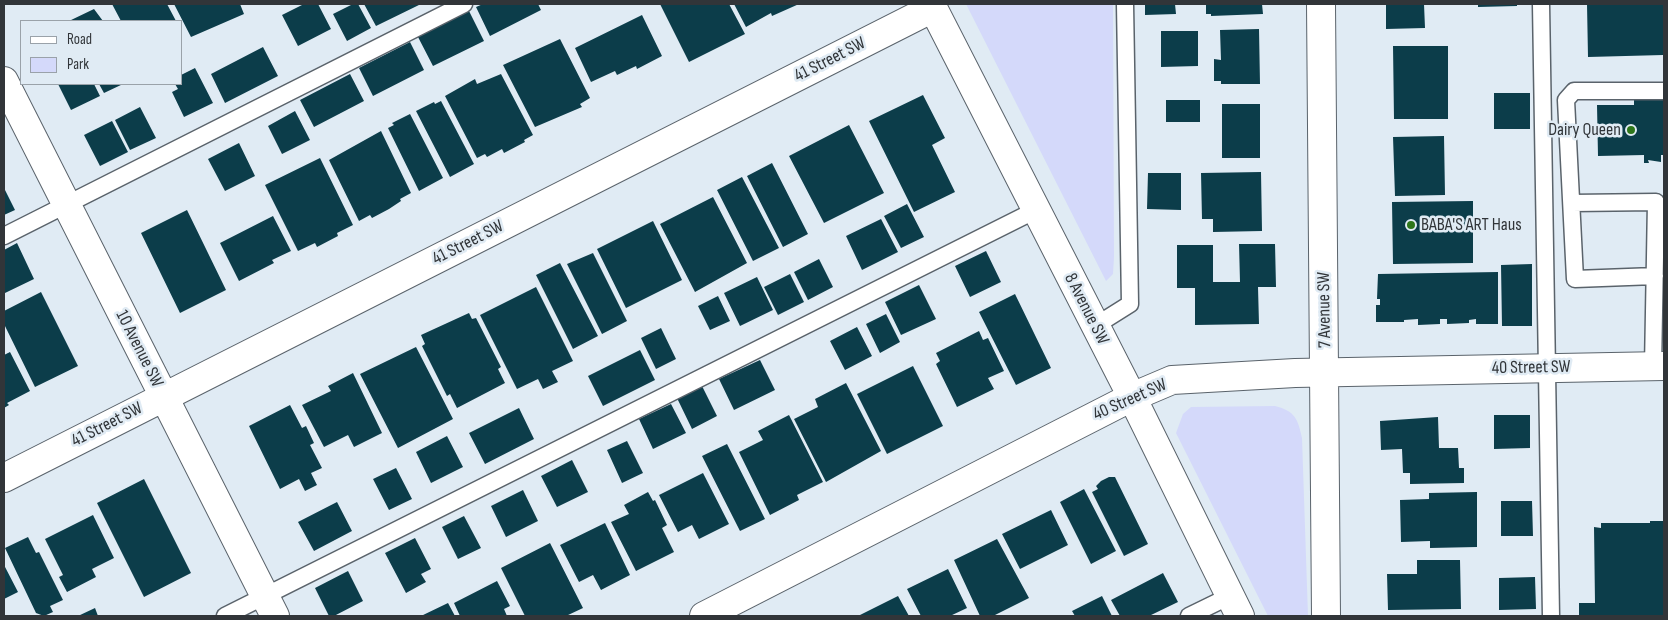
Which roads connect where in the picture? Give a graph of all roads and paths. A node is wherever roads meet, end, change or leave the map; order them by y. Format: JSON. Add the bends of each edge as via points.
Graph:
{"nodes":[{"id":1,"x":464,"y":4,"type":"edge"},
{"id":2,"x":1125,"y":4,"type":"edge"},
{"id":3,"x":1321,"y":4,"type":"edge"},
{"id":4,"x":1541,"y":4,"type":"edge"},
{"id":5,"x":932,"y":6,"type":"edge"},
{"id":6,"x":4,"y":81,"type":"edge"},
{"id":7,"x":1664,"y":91,"type":"edge"},
{"id":8,"x":1572,"y":203,"type":"junction"},
{"id":9,"x":65,"y":204,"type":"junction"},
{"id":10,"x":1036,"y":210,"type":"junction"},
{"id":11,"x":4,"y":236,"type":"edge"},
{"id":12,"x":1656,"y":276,"type":"junction"},
{"id":13,"x":1660,"y":308,"type":"edge"},
{"id":14,"x":1095,"y":326,"type":"junction"},
{"id":15,"x":1659,"y":367,"type":"edge"},
{"id":16,"x":1547,"y":368,"type":"junction"},
{"id":17,"x":1326,"y":373,"type":"junction"},
{"id":18,"x":164,"y":396,"type":"junction"},
{"id":19,"x":1132,"y":397,"type":"junction"},
{"id":20,"x":4,"y":478,"type":"edge"},
{"id":21,"x":270,"y":606,"type":"edge"},
{"id":22,"x":1235,"y":606,"type":"edge"},
{"id":23,"x":225,"y":616,"type":"edge"},
{"id":24,"x":704,"y":616,"type":"edge"},
{"id":25,"x":1189,"y":616,"type":"edge"},
{"id":26,"x":1326,"y":616,"type":"edge"},
{"id":27,"x":1551,"y":616,"type":"edge"}],
"edges":[{"from":1,"to":9,"type":"lane"},
{"from":2,"to":14,"type":"lane","via":[[1130,304]]},
{"from":3,"to":17,"type":"street","name":"7 Avenue SW"},
{"from":4,"to":16,"type":"lane"},
{"from":5,"to":10,"type":"street","name":"8 Avenue SW"},
{"from":5,"to":18,"type":"street","name":"41 Street SW"},
{"from":6,"to":9,"type":"street","name":"10 Avenue SW"},
{"from":7,"to":8,"type":"lane","via":[[1574,91],[1566,100]]},
{"from":8,"to":12,"type":"lane","via":[[1575,279]]},
{"from":8,"to":12,"type":"lane","via":[[1656,202]]},
{"from":9,"to":11,"type":"lane"},
{"from":9,"to":18,"type":"street","name":"10 Avenue SW"},
{"from":10,"to":14,"type":"street","name":"8 Avenue SW"},
{"from":10,"to":21,"type":"lane"},
{"from":12,"to":13,"type":"lane"},
{"from":13,"to":15,"type":"lane"},
{"from":14,"to":19,"type":"street","name":"8 Avenue SW"},
{"from":15,"to":16,"type":"street","name":"40 Street SW"},
{"from":16,"to":17,"type":"street","name":"40 Street SW"},
{"from":16,"to":27,"type":"lane"},
{"from":17,"to":19,"type":"street","name":"40 Street SW","via":[[1172,380]]},
{"from":17,"to":26,"type":"street","name":"7 Avenue SW"},
{"from":18,"to":20,"type":"street","name":"41 Street SW"},
{"from":18,"to":21,"type":"street","name":"10 Avenue SW"},
{"from":19,"to":22,"type":"street","name":"8 Avenue SW"},
{"from":19,"to":24,"type":"street","name":"40 Street SW"},
{"from":21,"to":23,"type":"lane"},
{"from":22,"to":25,"type":"lane"}]}
